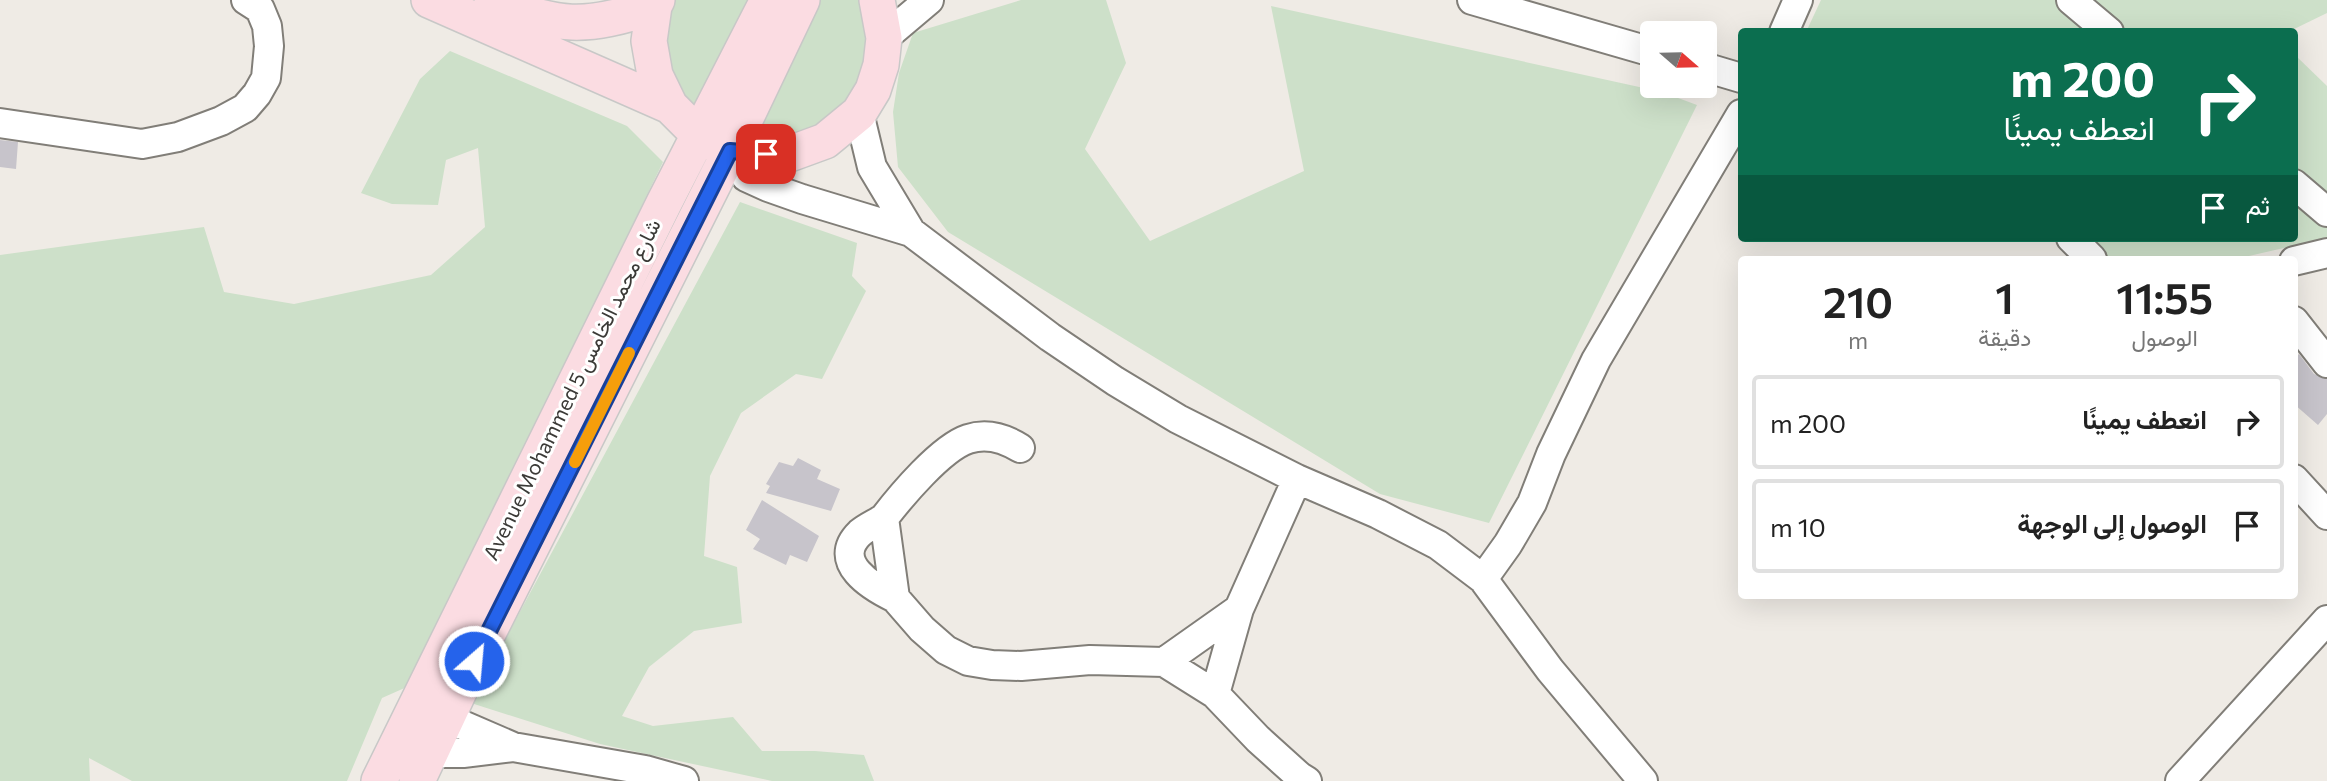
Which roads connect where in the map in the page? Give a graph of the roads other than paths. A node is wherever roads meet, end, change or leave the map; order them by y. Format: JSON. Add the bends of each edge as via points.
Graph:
{"nodes":[{"id":1,"x":246,"y":0,"type":"edge"},
{"id":2,"x":429,"y":0,"type":"edge"},
{"id":3,"x":492,"y":0,"type":"edge"},
{"id":4,"x":768,"y":0,"type":"edge"},
{"id":5,"x":802,"y":0,"type":"edge"},
{"id":6,"x":877,"y":0,"type":"edge"},
{"id":7,"x":929,"y":0,"type":"edge"},
{"id":8,"x":1472,"y":0,"type":"edge"},
{"id":9,"x":1798,"y":0,"type":"edge"},
{"id":10,"x":2071,"y":0,"type":"edge"},
{"id":11,"x":656,"y":3,"type":"edge"},
{"id":12,"x":1786,"y":28,"type":"edge"},
{"id":13,"x":2104,"y":28,"type":"edge"},
{"id":14,"x":884,"y":38,"type":"junction"},
{"id":15,"x":1640,"y":49,"type":"edge"},
{"id":16,"x":1717,"y":71,"type":"edge"},
{"id":17,"x":1738,"y":77,"type":"edge"},
{"id":18,"x":670,"y":106,"type":"junction"},
{"id":19,"x":859,"y":113,"type":"junction"},
{"id":20,"x":1738,"y":119,"type":"edge"},
{"id":21,"x":0,"y":123,"type":"edge"},
{"id":22,"x":715,"y":144,"type":"junction"},
{"id":23,"x":2298,"y":187,"type":"edge"},
{"id":24,"x":2327,"y":212,"type":"edge"},
{"id":25,"x":911,"y":232,"type":"junction"},
{"id":26,"x":2075,"y":242,"type":"edge"},
{"id":27,"x":2327,"y":253,"type":"edge"},
{"id":28,"x":2089,"y":256,"type":"edge"},
{"id":29,"x":2298,"y":260,"type":"edge"},
{"id":30,"x":2298,"y":326,"type":"edge"},
{"id":31,"x":2327,"y":363,"type":"edge"},
{"id":32,"x":1020,"y":448,"type":"dead end"},
{"id":33,"x":1297,"y":480,"type":"junction"},
{"id":34,"x":2298,"y":483,"type":"edge"},
{"id":35,"x":2327,"y":515,"type":"edge"},
{"id":36,"x":884,"y":518,"type":"junction"},
{"id":37,"x":1483,"y":579,"type":"junction"},
{"id":38,"x":895,"y":598,"type":"junction"},
{"id":39,"x":1238,"y":610,"type":"junction"},
{"id":40,"x":2327,"y":620,"type":"edge"},
{"id":41,"x":1164,"y":662,"type":"junction"},
{"id":42,"x":1216,"y":694,"type":"junction"},
{"id":43,"x":431,"y":711,"type":"junction"},
{"id":44,"x":397,"y":744,"type":"junction"},
{"id":45,"x":513,"y":747,"type":"junction"},
{"id":46,"x":424,"y":767,"type":"edge"},
{"id":47,"x":379,"y":781,"type":"edge"},
{"id":48,"x":684,"y":781,"type":"edge"},
{"id":49,"x":1307,"y":781,"type":"edge"},
{"id":50,"x":1643,"y":781,"type":"edge"},
{"id":51,"x":2180,"y":781,"type":"edge"}],
"edges":[{"from":1,"to":21,"type":"street","via":[[260,9],[267,26],[266,78],[246,108],[221,121],[142,144]]},
{"from":2,"to":18,"type":"main road"},
{"from":3,"to":11,"type":"main road","via":[[564,23],[623,17]]},
{"from":4,"to":22,"type":"main road","name":"Avenue Mohammed 5 شارع محمد الخامس"},
{"from":5,"to":22,"type":"main road","name":"Avenue Mohammed 5 شارع محمد الخامس"},
{"from":6,"to":14,"type":"main road"},
{"from":7,"to":14,"type":"street"},
{"from":8,"to":15,"type":"street"},
{"from":9,"to":12,"type":"street"},
{"from":10,"to":13,"type":"street"},
{"from":11,"to":18,"type":"main road","via":[[649,41],[655,75]]},
{"from":14,"to":19,"type":"main road","via":[[873,90]]},
{"from":16,"to":17,"type":"street"},
{"from":18,"to":22,"type":"main road"},
{"from":19,"to":22,"type":"main road","via":[[825,141],[784,156]]},
{"from":19,"to":25,"type":"street","via":[[872,167]]},
{"from":20,"to":37,"type":"street","via":[[1596,360],[1532,503]]},
{"from":22,"to":25,"type":"street","via":[[747,177],[768,187]]},
{"from":22,"to":43,"type":"main road","name":"Avenue Mohammed 5 شارع محمد الخامس","via":[[658,215]]},
{"from":23,"to":24,"type":"street"},
{"from":25,"to":33,"type":"street","via":[[1115,381]]},
{"from":26,"to":28,"type":"street"},
{"from":27,"to":29,"type":"street"},
{"from":30,"to":31,"type":"street"},
{"from":32,"to":36,"type":"street","via":[[990,436],[967,439],[903,493]]},
{"from":33,"to":37,"type":"street","via":[[1437,545]]},
{"from":33,"to":39,"type":"street"},
{"from":34,"to":35,"type":"street"},
{"from":36,"to":38,"type":"street"},
{"from":36,"to":38,"type":"street","via":[[861,532],[853,542],[851,558],[861,578]]},
{"from":37,"to":50,"type":"street","via":[[1550,670]]},
{"from":38,"to":41,"type":"street","via":[[946,650],[968,661],[992,666],[1090,660]]},
{"from":39,"to":41,"type":"street"},
{"from":39,"to":42,"type":"street"},
{"from":40,"to":51,"type":"street"},
{"from":41,"to":42,"type":"street"},
{"from":42,"to":49,"type":"street","via":[[1258,739]]},
{"from":43,"to":44,"type":"main road","name":"Avenue Mohammed 5 شارع محمد الخامس"},
{"from":43,"to":45,"type":"street"},
{"from":43,"to":46,"type":"main road","name":"Avenue Mohammed 5 شارع محمد الخامس"},
{"from":44,"to":46,"type":"street"},
{"from":44,"to":47,"type":"main road","name":"Avenue Mohammed 5 شارع محمد الخامس"},
{"from":45,"to":46,"type":"street","via":[[463,752]]},
{"from":45,"to":48,"type":"street"}]}
